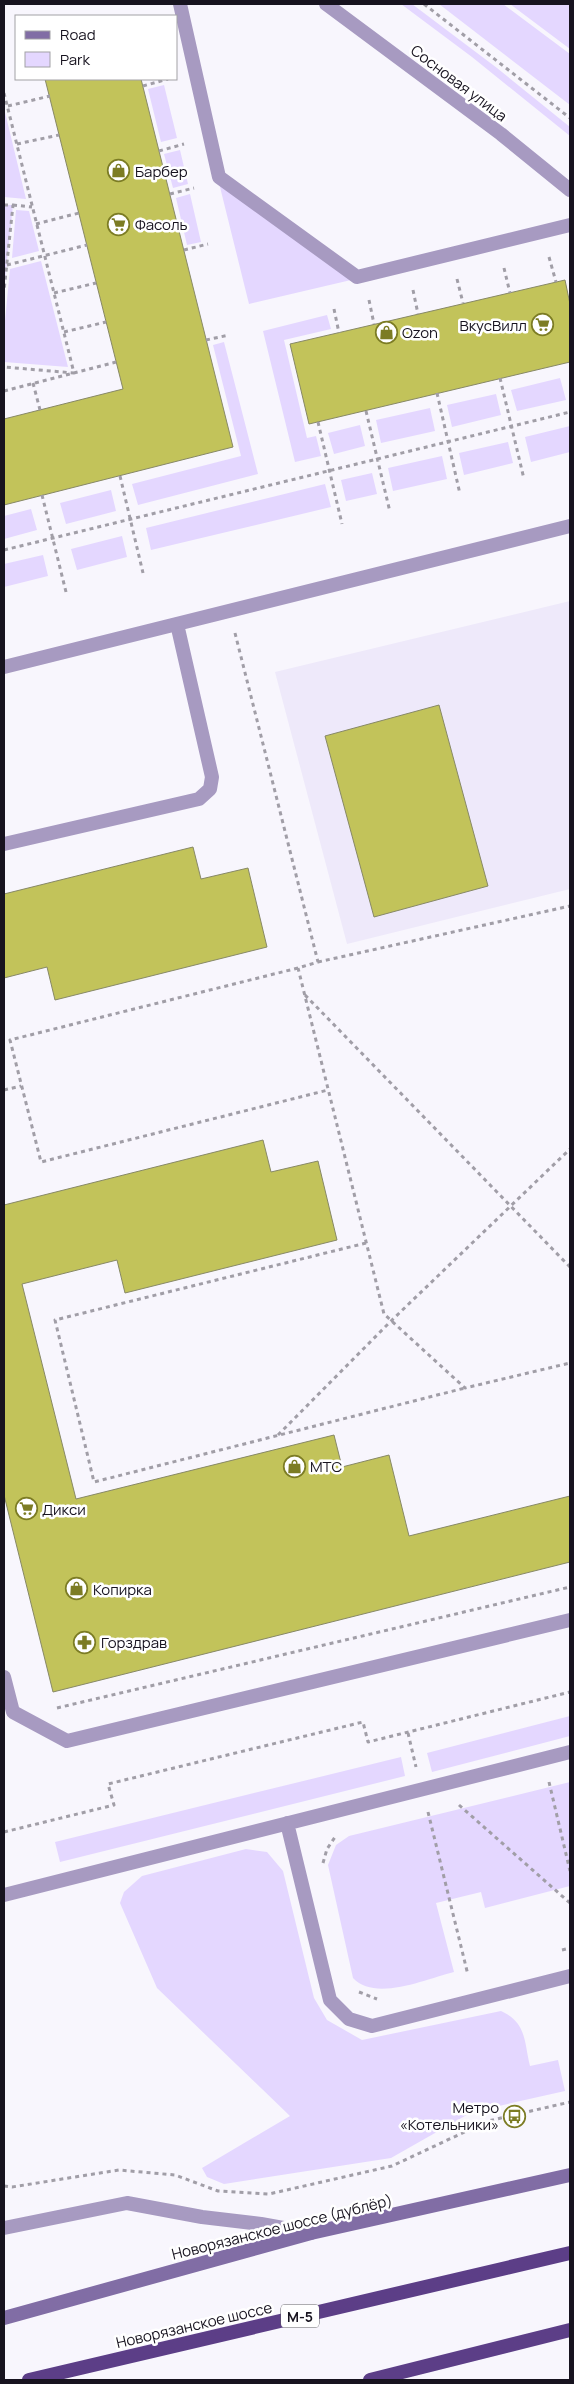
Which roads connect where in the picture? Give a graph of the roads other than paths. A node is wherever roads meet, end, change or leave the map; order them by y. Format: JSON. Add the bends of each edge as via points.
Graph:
{"nodes":[{"id":1,"x":180,"y":4,"type":"edge"},
{"id":2,"x":326,"y":4,"type":"edge"},
{"id":3,"x":570,"y":190,"type":"edge"},
{"id":4,"x":570,"y":225,"type":"edge"},
{"id":5,"x":570,"y":526,"type":"edge"},
{"id":6,"x":177,"y":624,"type":"junction"},
{"id":7,"x":4,"y":667,"type":"edge"},
{"id":8,"x":4,"y":844,"type":"edge"},
{"id":9,"x":570,"y":1620,"type":"edge"},
{"id":10,"x":4,"y":1677,"type":"edge"},
{"id":11,"x":570,"y":1752,"type":"edge"},
{"id":12,"x":287,"y":1823,"type":"junction"},
{"id":13,"x":4,"y":1895,"type":"edge"},
{"id":14,"x":570,"y":1976,"type":"edge"},
{"id":15,"x":570,"y":2175,"type":"edge"},
{"id":16,"x":4,"y":2228,"type":"edge"},
{"id":17,"x":311,"y":2234,"type":"junction"},
{"id":18,"x":570,"y":2253,"type":"edge"},
{"id":19,"x":4,"y":2318,"type":"edge"},
{"id":20,"x":570,"y":2330,"type":"edge"},
{"id":21,"x":29,"y":2380,"type":"edge"},
{"id":22,"x":370,"y":2380,"type":"edge"}],
"edges":[{"from":1,"to":4,"type":"street","via":[[219,177],[357,277]]},
{"from":2,"to":3,"type":"street","name":"Сосновая улица","via":[[501,134]]},
{"from":5,"to":6,"type":"street"},
{"from":6,"to":7,"type":"street"},
{"from":6,"to":8,"type":"street","via":[[212,777],[210,789],[199,799]]},
{"from":9,"to":10,"type":"street","via":[[67,1741],[13,1712]]},
{"from":11,"to":12,"type":"street"},
{"from":12,"to":13,"type":"street"},
{"from":12,"to":14,"type":"street","via":[[330,2000],[349,2019],[372,2026]]},
{"from":15,"to":17,"type":"main road","name":"Новорязанское шоссе (дублёр)"},
{"from":16,"to":17,"type":"street","via":[[127,2203]]},
{"from":17,"to":19,"type":"main road","name":"Новорязанское шоссе (дублёр)"},
{"from":18,"to":21,"type":"highway","name":"Новорязанское шоссе","number":"М-5"},
{"from":20,"to":22,"type":"highway"}]}
